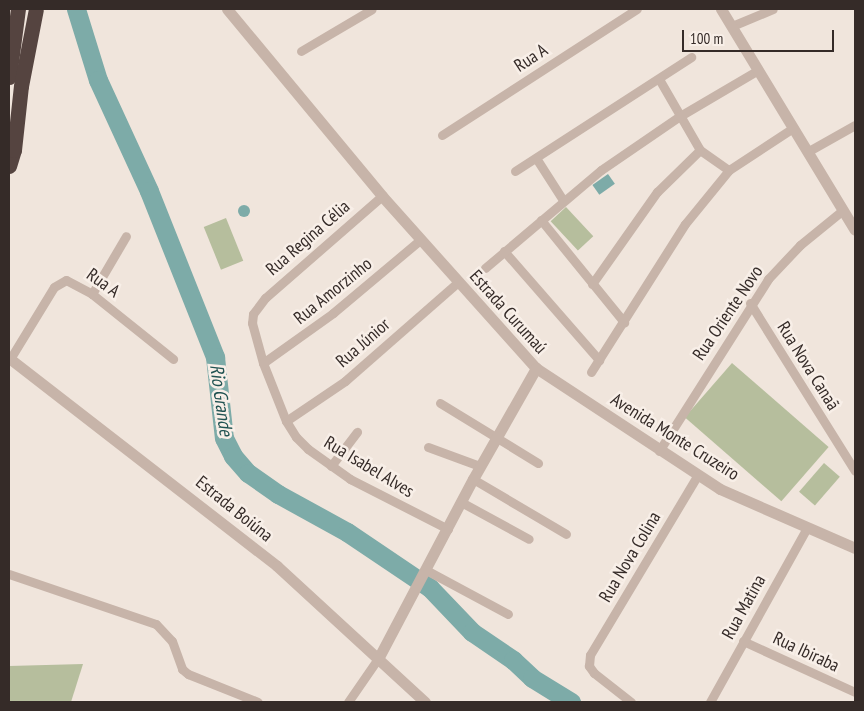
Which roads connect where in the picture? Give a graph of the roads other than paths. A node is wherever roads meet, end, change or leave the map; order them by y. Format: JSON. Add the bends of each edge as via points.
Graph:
{"nodes":[{"id":1,"x":18,"y":9,"type":"edge"},
{"id":2,"x":36,"y":9,"type":"edge"},
{"id":3,"x":227,"y":9,"type":"edge"},
{"id":4,"x":372,"y":9,"type":"edge"},
{"id":5,"x":637,"y":9,"type":"edge"},
{"id":6,"x":722,"y":9,"type":"edge"},
{"id":7,"x":774,"y":9,"type":"edge"},
{"id":8,"x":732,"y":26,"type":"junction"},
{"id":9,"x":301,"y":51,"type":"dead end"},
{"id":10,"x":691,"y":57,"type":"dead end"},
{"id":11,"x":758,"y":70,"type":"junction"},
{"id":12,"x":9,"y":76,"type":"edge"},
{"id":13,"x":659,"y":79,"type":"junction"},
{"id":14,"x":680,"y":116,"type":"junction"},
{"id":15,"x":855,"y":126,"type":"edge"},
{"id":16,"x":793,"y":128,"type":"junction"},
{"id":17,"x":442,"y":135,"type":"dead end"},
{"id":18,"x":700,"y":150,"type":"junction"},
{"id":19,"x":808,"y":152,"type":"junction"},
{"id":20,"x":536,"y":158,"type":"junction"},
{"id":21,"x":9,"y":166,"type":"edge"},
{"id":22,"x":729,"y":170,"type":"junction"},
{"id":23,"x":515,"y":171,"type":"dead end"},
{"id":24,"x":382,"y":196,"type":"junction"},
{"id":25,"x":563,"y":200,"type":"junction"},
{"id":26,"x":843,"y":210,"type":"junction"},
{"id":27,"x":541,"y":220,"type":"junction"},
{"id":28,"x":855,"y":228,"type":"edge"},
{"id":29,"x":126,"y":236,"type":"dead end"},
{"id":30,"x":420,"y":240,"type":"junction"},
{"id":31,"x":504,"y":251,"type":"junction"},
{"id":32,"x":485,"y":268,"type":"dead end"},
{"id":33,"x":457,"y":283,"type":"junction"},
{"id":34,"x":592,"y":284,"type":"junction"},
{"id":35,"x":92,"y":294,"type":"junction"},
{"id":36,"x":750,"y":304,"type":"junction"},
{"id":37,"x":257,"y":306,"type":"joint"},
{"id":38,"x":624,"y":322,"type":"junction"},
{"id":39,"x":9,"y":358,"type":"edge"},
{"id":40,"x":173,"y":359,"type":"dead end"},
{"id":41,"x":599,"y":360,"type":"junction"},
{"id":42,"x":264,"y":364,"type":"junction"},
{"id":43,"x":536,"y":368,"type":"junction"},
{"id":44,"x":591,"y":372,"type":"dead end"},
{"id":45,"x":440,"y":403,"type":"dead end"},
{"id":46,"x":286,"y":421,"type":"junction"},
{"id":47,"x":357,"y":432,"type":"dead end"},
{"id":48,"x":497,"y":436,"type":"junction"},
{"id":49,"x":428,"y":447,"type":"dead end"},
{"id":50,"x":659,"y":451,"type":"junction"},
{"id":51,"x":538,"y":463,"type":"dead end"},
{"id":52,"x":331,"y":466,"type":"junction"},
{"id":53,"x":480,"y":466,"type":"junction"},
{"id":54,"x":855,"y":471,"type":"edge"},
{"id":55,"x":697,"y":476,"type":"junction"},
{"id":56,"x":473,"y":479,"type":"junction"},
{"id":57,"x":461,"y":502,"type":"junction"},
{"id":58,"x":448,"y":528,"type":"junction"},
{"id":59,"x":808,"y":528,"type":"junction"},
{"id":60,"x":566,"y":534,"type":"dead end"},
{"id":61,"x":529,"y":539,"type":"dead end"},
{"id":62,"x":855,"y":548,"type":"edge"},
{"id":63,"x":425,"y":573,"type":"junction"},
{"id":64,"x":9,"y":574,"type":"edge"},
{"id":65,"x":508,"y":614,"type":"dead end"},
{"id":66,"x":743,"y":641,"type":"junction"},
{"id":67,"x":379,"y":657,"type":"junction"},
{"id":68,"x":855,"y":692,"type":"edge"},
{"id":69,"x":258,"y":702,"type":"edge"},
{"id":70,"x":348,"y":702,"type":"edge"},
{"id":71,"x":425,"y":702,"type":"edge"},
{"id":72,"x":631,"y":702,"type":"edge"},
{"id":73,"x":710,"y":702,"type":"edge"}],
"edges":[{"from":1,"to":12,"type":"highway"},
{"from":2,"to":21,"type":"highway"},
{"from":3,"to":24,"type":"street","name":"Estrada Curumaú"},
{"from":4,"to":9,"type":"street"},
{"from":5,"to":17,"type":"street","name":"Rua A"},
{"from":6,"to":8,"type":"street"},
{"from":7,"to":8,"type":"street"},
{"from":8,"to":11,"type":"street"},
{"from":10,"to":13,"type":"street"},
{"from":11,"to":14,"type":"street"},
{"from":11,"to":16,"type":"street"},
{"from":13,"to":14,"type":"street"},
{"from":13,"to":20,"type":"street"},
{"from":14,"to":18,"type":"street"},
{"from":14,"to":25,"type":"street"},
{"from":15,"to":19,"type":"street"},
{"from":16,"to":19,"type":"street"},
{"from":16,"to":22,"type":"street"},
{"from":18,"to":22,"type":"street"},
{"from":18,"to":34,"type":"street","via":[[657,192]]},
{"from":19,"to":26,"type":"street"},
{"from":20,"to":23,"type":"street"},
{"from":20,"to":25,"type":"street"},
{"from":22,"to":38,"type":"street","via":[[685,224]]},
{"from":24,"to":30,"type":"street","name":"Estrada Curumaú"},
{"from":24,"to":37,"type":"street","name":"Rua Regina Célia"},
{"from":25,"to":27,"type":"street"},
{"from":26,"to":28,"type":"street"},
{"from":26,"to":36,"type":"street","name":"Rua Oriente Novo","via":[[800,246]]},
{"from":27,"to":31,"type":"street"},
{"from":27,"to":34,"type":"street"},
{"from":29,"to":35,"type":"street"},
{"from":30,"to":33,"type":"street","name":"Estrada Curumaú"},
{"from":30,"to":42,"type":"street","name":"Rua Amorzinho","via":[[333,313]]},
{"from":31,"to":32,"type":"street"},
{"from":31,"to":41,"type":"street"},
{"from":33,"to":43,"type":"street","name":"Estrada Curumaú"},
{"from":33,"to":46,"type":"street","name":"Rua Júnior","via":[[345,381]]},
{"from":34,"to":38,"type":"street"},
{"from":35,"to":39,"type":"street","name":"Rua A","via":[[70,280],[61,281]]},
{"from":35,"to":40,"type":"street","name":"Rua A"},
{"from":36,"to":50,"type":"street","name":"Rua Oriente Novo"},
{"from":36,"to":54,"type":"street","name":"Rua Nova Canaã"},
{"from":37,"to":42,"type":"street","name":"Rua Isabel Alves","via":[[252,324]]},
{"from":38,"to":41,"type":"street"},
{"from":39,"to":67,"type":"street","name":"Estrada Boiúna","via":[[277,566]]},
{"from":41,"to":44,"type":"street"},
{"from":42,"to":46,"type":"street","name":"Rua Isabel Alves"},
{"from":43,"to":48,"type":"street","name":"Estrada Curumaú"},
{"from":43,"to":50,"type":"street","name":"Avenida Monte Cruzeiro"},
{"from":45,"to":48,"type":"street"},
{"from":46,"to":52,"type":"street","name":"Rua Isabel Alves","via":[[308,449]]},
{"from":47,"to":52,"type":"street"},
{"from":48,"to":51,"type":"street"},
{"from":48,"to":53,"type":"street","name":"Estrada Curumaú"},
{"from":49,"to":53,"type":"street"},
{"from":50,"to":55,"type":"street","name":"Avenida Monte Cruzeiro"},
{"from":52,"to":58,"type":"street","name":"Rua Isabel Alves","via":[[350,479]]},
{"from":53,"to":56,"type":"street","name":"Estrada Curumaú"},
{"from":55,"to":59,"type":"street","name":"Avenida Monte Cruzeiro"},
{"from":55,"to":72,"type":"street","name":"Rua Nova Colina","via":[[590,655],[589,666],[594,673]]},
{"from":56,"to":57,"type":"street","name":"Estrada Curumaú"},
{"from":56,"to":60,"type":"street"},
{"from":57,"to":58,"type":"street","name":"Estrada Curumaú"},
{"from":57,"to":61,"type":"street"},
{"from":58,"to":63,"type":"street","name":"Estrada Curumaú"},
{"from":59,"to":62,"type":"street","name":"Avenida Monte Cruzeiro"},
{"from":59,"to":66,"type":"street","name":"Rua Matina"},
{"from":63,"to":65,"type":"street"},
{"from":63,"to":67,"type":"street","name":"Estrada Curumaú"},
{"from":64,"to":69,"type":"street","via":[[156,624],[172,641],[182,669],[188,674]]},
{"from":66,"to":68,"type":"street","name":"Rua Ibiraba"},
{"from":66,"to":73,"type":"street","name":"Rua Matina"},
{"from":67,"to":70,"type":"street","name":"Estrada Curumaú"},
{"from":67,"to":71,"type":"street","name":"Estrada Boiúna"}]}
